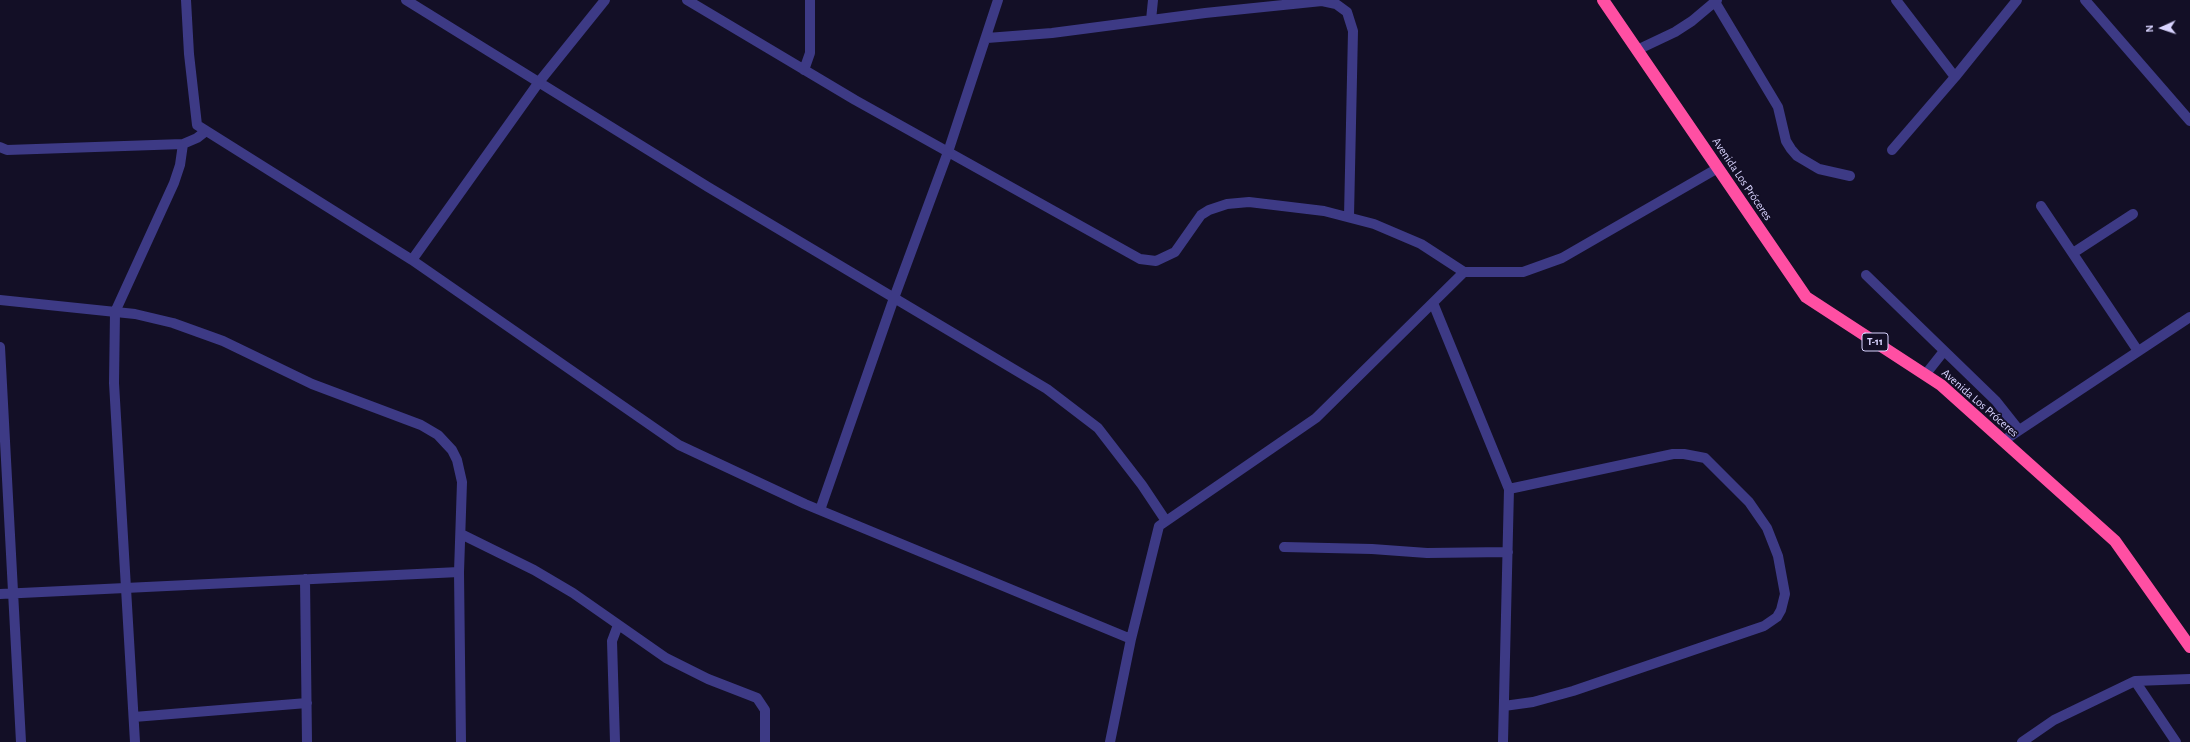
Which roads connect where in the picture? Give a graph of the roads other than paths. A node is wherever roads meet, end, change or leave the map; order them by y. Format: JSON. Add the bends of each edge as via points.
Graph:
{"nodes":[{"id":1,"x":186,"y":0,"type":"edge"},
{"id":2,"x":406,"y":0,"type":"edge"},
{"id":3,"x":605,"y":0,"type":"edge"},
{"id":4,"x":687,"y":0,"type":"edge"},
{"id":5,"x":810,"y":0,"type":"edge"},
{"id":6,"x":998,"y":0,"type":"edge"},
{"id":7,"x":1153,"y":0,"type":"edge"},
{"id":8,"x":1603,"y":0,"type":"edge"},
{"id":9,"x":1896,"y":0,"type":"edge"},
{"id":10,"x":2017,"y":0,"type":"edge"},
{"id":11,"x":2085,"y":0,"type":"edge"},
{"id":12,"x":1716,"y":1,"type":"edge"},
{"id":13,"x":1151,"y":20,"type":"junction"},
{"id":14,"x":987,"y":38,"type":"junction"},
{"id":15,"x":1637,"y":50,"type":"junction"},
{"id":16,"x":804,"y":70,"type":"junction"},
{"id":17,"x":1955,"y":77,"type":"junction"},
{"id":18,"x":539,"y":82,"type":"junction"},
{"id":19,"x":2190,"y":120,"type":"edge"},
{"id":20,"x":206,"y":130,"type":"junction"},
{"id":21,"x":182,"y":144,"type":"junction"},
{"id":22,"x":0,"y":147,"type":"edge"},
{"id":23,"x":1892,"y":150,"type":"dead end"},
{"id":24,"x":948,"y":152,"type":"junction"},
{"id":25,"x":1718,"y":168,"type":"junction"},
{"id":26,"x":1850,"y":176,"type":"dead end"},
{"id":27,"x":2041,"y":206,"type":"dead end"},
{"id":28,"x":2133,"y":214,"type":"dead end"},
{"id":29,"x":1349,"y":216,"type":"junction"},
{"id":30,"x":2073,"y":253,"type":"junction"},
{"id":31,"x":412,"y":260,"type":"junction"},
{"id":32,"x":1464,"y":272,"type":"junction"},
{"id":33,"x":1866,"y":275,"type":"dead end"},
{"id":34,"x":894,"y":298,"type":"junction"},
{"id":35,"x":0,"y":300,"type":"edge"},
{"id":36,"x":1432,"y":303,"type":"junction"},
{"id":37,"x":115,"y":312,"type":"junction"},
{"id":38,"x":2190,"y":317,"type":"edge"},
{"id":39,"x":0,"y":347,"type":"edge"},
{"id":40,"x":1944,"y":351,"type":"junction"},
{"id":41,"x":2138,"y":351,"type":"junction"},
{"id":42,"x":1925,"y":375,"type":"junction"},
{"id":43,"x":2019,"y":430,"type":"junction"},
{"id":44,"x":2003,"y":441,"type":"junction"},
{"id":45,"x":1509,"y":489,"type":"junction"},
{"id":46,"x":820,"y":510,"type":"junction"},
{"id":47,"x":1166,"y":521,"type":"junction"},
{"id":48,"x":461,"y":534,"type":"junction"},
{"id":49,"x":1284,"y":547,"type":"dead end"},
{"id":50,"x":1508,"y":552,"type":"junction"},
{"id":51,"x":459,"y":572,"type":"junction"},
{"id":52,"x":305,"y":578,"type":"junction"},
{"id":53,"x":126,"y":586,"type":"junction"},
{"id":54,"x":14,"y":592,"type":"junction"},
{"id":55,"x":0,"y":594,"type":"edge"},
{"id":56,"x":618,"y":625,"type":"junction"},
{"id":57,"x":1131,"y":639,"type":"junction"},
{"id":58,"x":2190,"y":647,"type":"edge"},
{"id":59,"x":2190,"y":679,"type":"edge"},
{"id":60,"x":2135,"y":682,"type":"junction"},
{"id":61,"x":307,"y":703,"type":"junction"},
{"id":62,"x":1504,"y":706,"type":"junction"},
{"id":63,"x":134,"y":717,"type":"junction"},
{"id":64,"x":21,"y":742,"type":"edge"},
{"id":65,"x":135,"y":742,"type":"edge"},
{"id":66,"x":307,"y":742,"type":"edge"},
{"id":67,"x":461,"y":742,"type":"edge"},
{"id":68,"x":615,"y":742,"type":"edge"},
{"id":69,"x":765,"y":742,"type":"edge"},
{"id":70,"x":1110,"y":742,"type":"edge"},
{"id":71,"x":1504,"y":742,"type":"edge"},
{"id":72,"x":2022,"y":742,"type":"edge"},
{"id":73,"x":2176,"y":742,"type":"edge"}],
"edges":[{"from":1,"to":20,"type":"street","via":[[197,125]]},
{"from":2,"to":18,"type":"street"},
{"from":3,"to":18,"type":"street"},
{"from":4,"to":16,"type":"street"},
{"from":5,"to":16,"type":"street","via":[[810,53]]},
{"from":6,"to":14,"type":"street"},
{"from":7,"to":13,"type":"street"},
{"from":8,"to":15,"type":"highway","name":"Avenida Los Próceres","number":"T-11"},
{"from":9,"to":17,"type":"street"},
{"from":10,"to":17,"type":"street"},
{"from":11,"to":19,"type":"street"},
{"from":12,"to":15,"type":"street","via":[[1675,32]]},
{"from":12,"to":26,"type":"street","via":[[1778,107],[1786,141],[1791,149],[1797,156],[1819,169]]},
{"from":13,"to":14,"type":"street","via":[[1052,34]]},
{"from":13,"to":29,"type":"street","via":[[1322,1],[1330,1],[1342,8],[1350,18],[1353,31]]},
{"from":14,"to":24,"type":"street"},
{"from":15,"to":25,"type":"highway","name":"Avenida Los Próceres","number":"T-11"},
{"from":16,"to":24,"type":"street"},
{"from":17,"to":23,"type":"street"},
{"from":18,"to":31,"type":"street"},
{"from":18,"to":34,"type":"street"},
{"from":20,"to":21,"type":"street","via":[[197,138]]},
{"from":20,"to":31,"type":"street"},
{"from":21,"to":22,"type":"street","via":[[7,150]]},
{"from":21,"to":37,"type":"street","via":[[180,165],[174,183]]},
{"from":24,"to":29,"type":"street","via":[[1133,256],[1148,261],[1163,259],[1175,252],[1201,215],[1227,204],[1281,204]]},
{"from":24,"to":34,"type":"street"},
{"from":25,"to":32,"type":"street","via":[[1562,258],[1523,272]]},
{"from":25,"to":42,"type":"highway","name":"Avenida Los Próceres","number":"T-11","via":[[1806,297]]},
{"from":27,"to":30,"type":"street"},
{"from":28,"to":30,"type":"street"},
{"from":29,"to":32,"type":"street","via":[[1421,244]]},
{"from":30,"to":41,"type":"street"},
{"from":31,"to":46,"type":"street","via":[[679,445]]},
{"from":32,"to":36,"type":"street"},
{"from":33,"to":40,"type":"street"},
{"from":34,"to":46,"type":"street"},
{"from":34,"to":47,"type":"street","via":[[1020,372],[1098,428],[1142,484]]},
{"from":35,"to":37,"type":"street"},
{"from":36,"to":45,"type":"street"},
{"from":36,"to":47,"type":"street","via":[[1316,418]]},
{"from":37,"to":48,"type":"street","via":[[154,318],[198,331],[312,384],[421,425],[438,435],[452,450],[460,470],[463,495]]},
{"from":37,"to":53,"type":"street","via":[[114,383]]},
{"from":38,"to":41,"type":"street"},
{"from":39,"to":54,"type":"street"},
{"from":40,"to":42,"type":"street"},
{"from":40,"to":43,"type":"street","via":[[1996,401]]},
{"from":41,"to":43,"type":"street"},
{"from":42,"to":44,"type":"highway","name":"Avenida Los Próceres","number":"T-11","via":[[1941,385]]},
{"from":43,"to":44,"type":"street"},
{"from":44,"to":58,"type":"highway","name":"Avenida Los Próceres","number":"T-11","via":[[2115,542]]},
{"from":45,"to":50,"type":"street"},
{"from":45,"to":62,"type":"street","via":[[1673,454],[1705,458],[1749,502],[1762,521],[1778,556],[1785,594],[1777,617],[1764,626],[1573,691],[1533,702]]},
{"from":46,"to":57,"type":"street"},
{"from":47,"to":57,"type":"street","via":[[1159,526]]},
{"from":48,"to":51,"type":"street"},
{"from":48,"to":56,"type":"street","via":[[534,570],[573,593]]},
{"from":49,"to":50,"type":"street","via":[[1427,553]]},
{"from":50,"to":62,"type":"street"},
{"from":51,"to":52,"type":"street"},
{"from":51,"to":67,"type":"street"},
{"from":52,"to":53,"type":"street"},
{"from":52,"to":61,"type":"street"},
{"from":53,"to":54,"type":"street"},
{"from":53,"to":63,"type":"street"},
{"from":54,"to":55,"type":"street"},
{"from":54,"to":64,"type":"street"},
{"from":56,"to":68,"type":"street","via":[[612,641]]},
{"from":56,"to":69,"type":"street","via":[[666,658],[757,698],[765,710]]},
{"from":57,"to":70,"type":"street"},
{"from":59,"to":60,"type":"street"},
{"from":60,"to":72,"type":"street","via":[[2054,720]]},
{"from":60,"to":73,"type":"street"},
{"from":61,"to":63,"type":"street"},
{"from":61,"to":66,"type":"street"},
{"from":62,"to":71,"type":"street"},
{"from":63,"to":65,"type":"street"}]}
